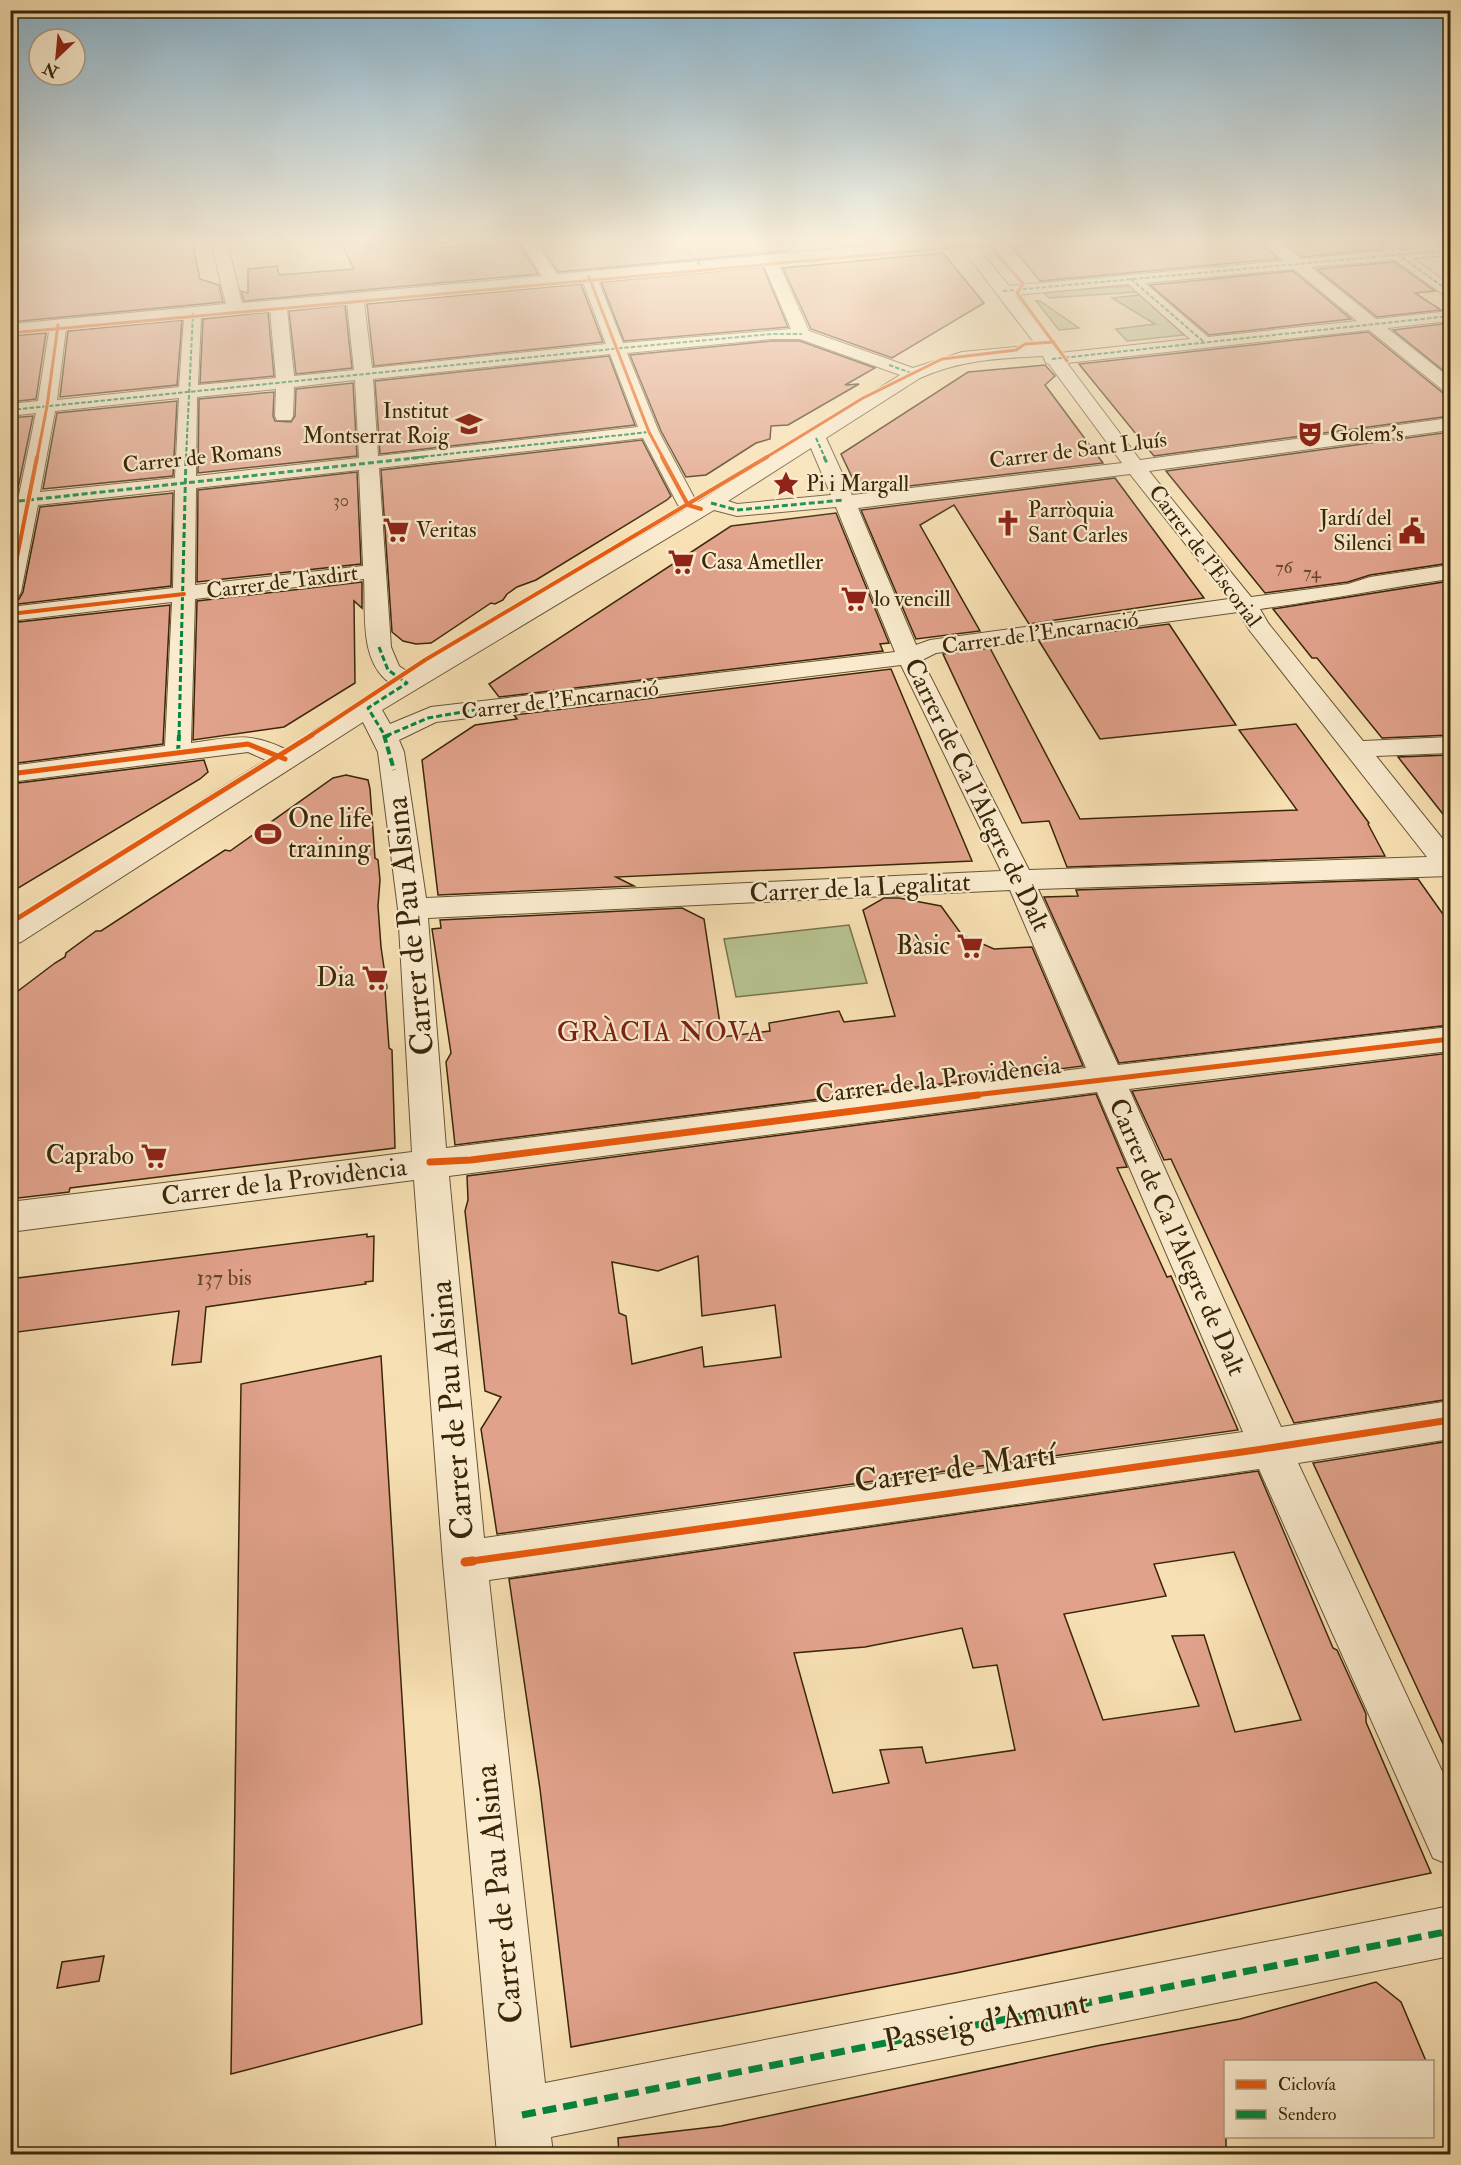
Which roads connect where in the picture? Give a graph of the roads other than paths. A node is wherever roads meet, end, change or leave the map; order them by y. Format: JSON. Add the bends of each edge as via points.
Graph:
{"nodes":[{"id":1,"x":56,"y":343,"type":"edge"},
{"id":2,"x":191,"y":343,"type":"edge"},
{"id":3,"x":281,"y":343,"type":"edge"},
{"id":4,"x":361,"y":343,"type":"edge"},
{"id":5,"x":616,"y":343,"type":"edge"},
{"id":6,"x":679,"y":343,"type":"edge"},
{"id":7,"x":827,"y":343,"type":"edge"},
{"id":8,"x":1041,"y":343,"type":"edge"},
{"id":9,"x":1190,"y":343,"type":"edge"},
{"id":10,"x":1397,"y":343,"type":"edge"},
{"id":11,"x":618,"y":349,"type":"junction"},
{"id":12,"x":1049,"y":354,"type":"junction"},
{"id":13,"x":364,"y":374,"type":"junction"},
{"id":14,"x":914,"y":374,"type":"junction"},
{"id":15,"x":285,"y":382,"type":"junction"},
{"id":16,"x":1450,"y":387,"type":"edge"},
{"id":17,"x":188,"y":392,"type":"junction"},
{"id":18,"x":47,"y":406,"type":"junction"},
{"id":19,"x":10,"y":410,"type":"edge"},
{"id":20,"x":284,"y":416,"type":"dead end"},
{"id":21,"x":1450,"y":424,"type":"edge"},
{"id":22,"x":649,"y":432,"type":"junction"},
{"id":23,"x":816,"y":438,"type":"junction"},
{"id":24,"x":369,"y":463,"type":"junction"},
{"id":25,"x":1135,"y":467,"type":"junction"},
{"id":26,"x":186,"y":482,"type":"junction"},
{"id":27,"x":838,"y":500,"type":"junction"},
{"id":28,"x":19,"y":501,"type":"edge"},
{"id":29,"x":706,"y":506,"type":"junction"},
{"id":30,"x":374,"y":571,"type":"junction"},
{"id":31,"x":1450,"y":572,"type":"edge"},
{"id":32,"x":10,"y":592,"type":"edge"},
{"id":33,"x":184,"y":594,"type":"junction"},
{"id":34,"x":1245,"y":604,"type":"junction"},
{"id":35,"x":10,"y":614,"type":"edge"},
{"id":36,"x":909,"y":657,"type":"junction"},
{"id":37,"x":407,"y":683,"type":"junction"},
{"id":38,"x":376,"y":722,"type":"junction"},
{"id":39,"x":1450,"y":745,"type":"edge"},
{"id":40,"x":1358,"y":749,"type":"junction"},
{"id":41,"x":178,"y":753,"type":"junction"},
{"id":42,"x":287,"y":760,"type":"junction"},
{"id":43,"x":10,"y":774,"type":"edge"},
{"id":44,"x":1450,"y":867,"type":"edge"},
{"id":45,"x":1020,"y":880,"type":"junction"},
{"id":46,"x":413,"y":909,"type":"junction"},
{"id":47,"x":10,"y":935,"type":"edge"},
{"id":48,"x":1450,"y":1039,"type":"edge"},
{"id":49,"x":1107,"y":1078,"type":"junction"},
{"id":50,"x":430,"y":1162,"type":"junction"},
{"id":51,"x":10,"y":1217,"type":"edge"},
{"id":52,"x":1450,"y":1420,"type":"edge"},
{"id":53,"x":1272,"y":1448,"type":"junction"},
{"id":54,"x":465,"y":1562,"type":"junction"},
{"id":55,"x":1450,"y":1840,"type":"edge"},
{"id":56,"x":1450,"y":1930,"type":"edge"},
{"id":57,"x":523,"y":2135,"type":"edge"}],
"edges":[{"from":1,"to":18,"type":"street"},
{"from":2,"to":17,"type":"street"},
{"from":3,"to":15,"type":"street"},
{"from":4,"to":13,"type":"street"},
{"from":5,"to":11,"type":"street"},
{"from":6,"to":11,"type":"street"},
{"from":7,"to":14,"type":"street"},
{"from":8,"to":12,"type":"street","name":"Carrer de l'Escorial"},
{"from":9,"to":12,"type":"street"},
{"from":10,"to":16,"type":"street"},
{"from":11,"to":13,"type":"street"},
{"from":11,"to":22,"type":"street"},
{"from":12,"to":14,"type":"street","via":[[959,357]]},
{"from":12,"to":25,"type":"street","name":"Carrer de l'Escorial"},
{"from":13,"to":15,"type":"street"},
{"from":13,"to":24,"type":"street"},
{"from":14,"to":23,"type":"street"},
{"from":15,"to":17,"type":"street"},
{"from":15,"to":20,"type":"street"},
{"from":17,"to":18,"type":"street"},
{"from":17,"to":26,"type":"street"},
{"from":18,"to":19,"type":"street"},
{"from":18,"to":28,"type":"street"},
{"from":21,"to":25,"type":"street","name":"Carrer de Sant Lluís"},
{"from":22,"to":24,"type":"street","name":"Carrer de Romans"},
{"from":22,"to":29,"type":"street","via":[[688,505]]},
{"from":23,"to":27,"type":"street","name":"Carrer de Ca l'Alegre de Dalt"},
{"from":23,"to":29,"type":"street"},
{"from":24,"to":26,"type":"street","name":"Carrer de Romans"},
{"from":24,"to":30,"type":"street"},
{"from":25,"to":27,"type":"street","name":"Carrer de Sant Lluís","via":[[859,502]]},
{"from":25,"to":34,"type":"street","name":"Carrer de l'Escorial"},
{"from":26,"to":28,"type":"street","name":"Carrer de Romans"},
{"from":26,"to":33,"type":"street"},
{"from":27,"to":29,"type":"street","name":"Carrer de Sant Lluís","via":[[737,510]]},
{"from":27,"to":36,"type":"street","name":"Carrer de Ca l'Alegre de Dalt"},
{"from":28,"to":32,"type":"street"},
{"from":29,"to":37,"type":"street"},
{"from":30,"to":33,"type":"street","name":"Carrer de Taxdirt"},
{"from":30,"to":37,"type":"street","via":[[379,646],[388,670]]},
{"from":31,"to":34,"type":"street","name":"Carrer de l'Encarnació"},
{"from":33,"to":35,"type":"street","name":"Carrer de Taxdirt"},
{"from":33,"to":41,"type":"street"},
{"from":34,"to":36,"type":"street","name":"Carrer de l'Encarnació","via":[[930,647]]},
{"from":34,"to":40,"type":"street","name":"Carrer de l'Escorial","via":[[1258,626]]},
{"from":36,"to":38,"type":"street","name":"Carrer de l'Encarnació","via":[[431,716],[410,723]]},
{"from":36,"to":45,"type":"street","name":"Carrer de Ca l'Alegre de Dalt"},
{"from":37,"to":38,"type":"street"},
{"from":38,"to":42,"type":"street"},
{"from":38,"to":46,"type":"street","name":"Carrer de Pau Alsina","via":[[394,770]]},
{"from":39,"to":40,"type":"street"},
{"from":40,"to":44,"type":"street","name":"Carrer de l'Escorial"},
{"from":41,"to":42,"type":"street","via":[[248,744]]},
{"from":41,"to":43,"type":"street"},
{"from":42,"to":47,"type":"street"},
{"from":44,"to":45,"type":"street","name":"Carrer de la Legalitat"},
{"from":45,"to":46,"type":"street","name":"Carrer de la Legalitat"},
{"from":45,"to":49,"type":"street","name":"Carrer de Ca l'Alegre de Dalt"},
{"from":46,"to":50,"type":"street","name":"Carrer de Pau Alsina"},
{"from":48,"to":49,"type":"street","name":"Carrer de la Providència"},
{"from":49,"to":50,"type":"street","name":"Carrer de la Providència","via":[[471,1160]]},
{"from":49,"to":53,"type":"street","name":"Carrer de Ca l'Alegre de Dalt"},
{"from":50,"to":51,"type":"street","name":"Carrer de la Providència"},
{"from":50,"to":54,"type":"street","name":"Carrer de Pau Alsina"},
{"from":52,"to":53,"type":"street","name":"Carrer de Martí"},
{"from":53,"to":54,"type":"street","name":"Carrer de Martí"},
{"from":53,"to":55,"type":"street","name":"Carrer de Ca l'Alegre de Dalt"},
{"from":54,"to":57,"type":"street","name":"Carrer de Pau Alsina"},
{"from":56,"to":57,"type":"street","name":"Passeig d'Amunt"}]}
